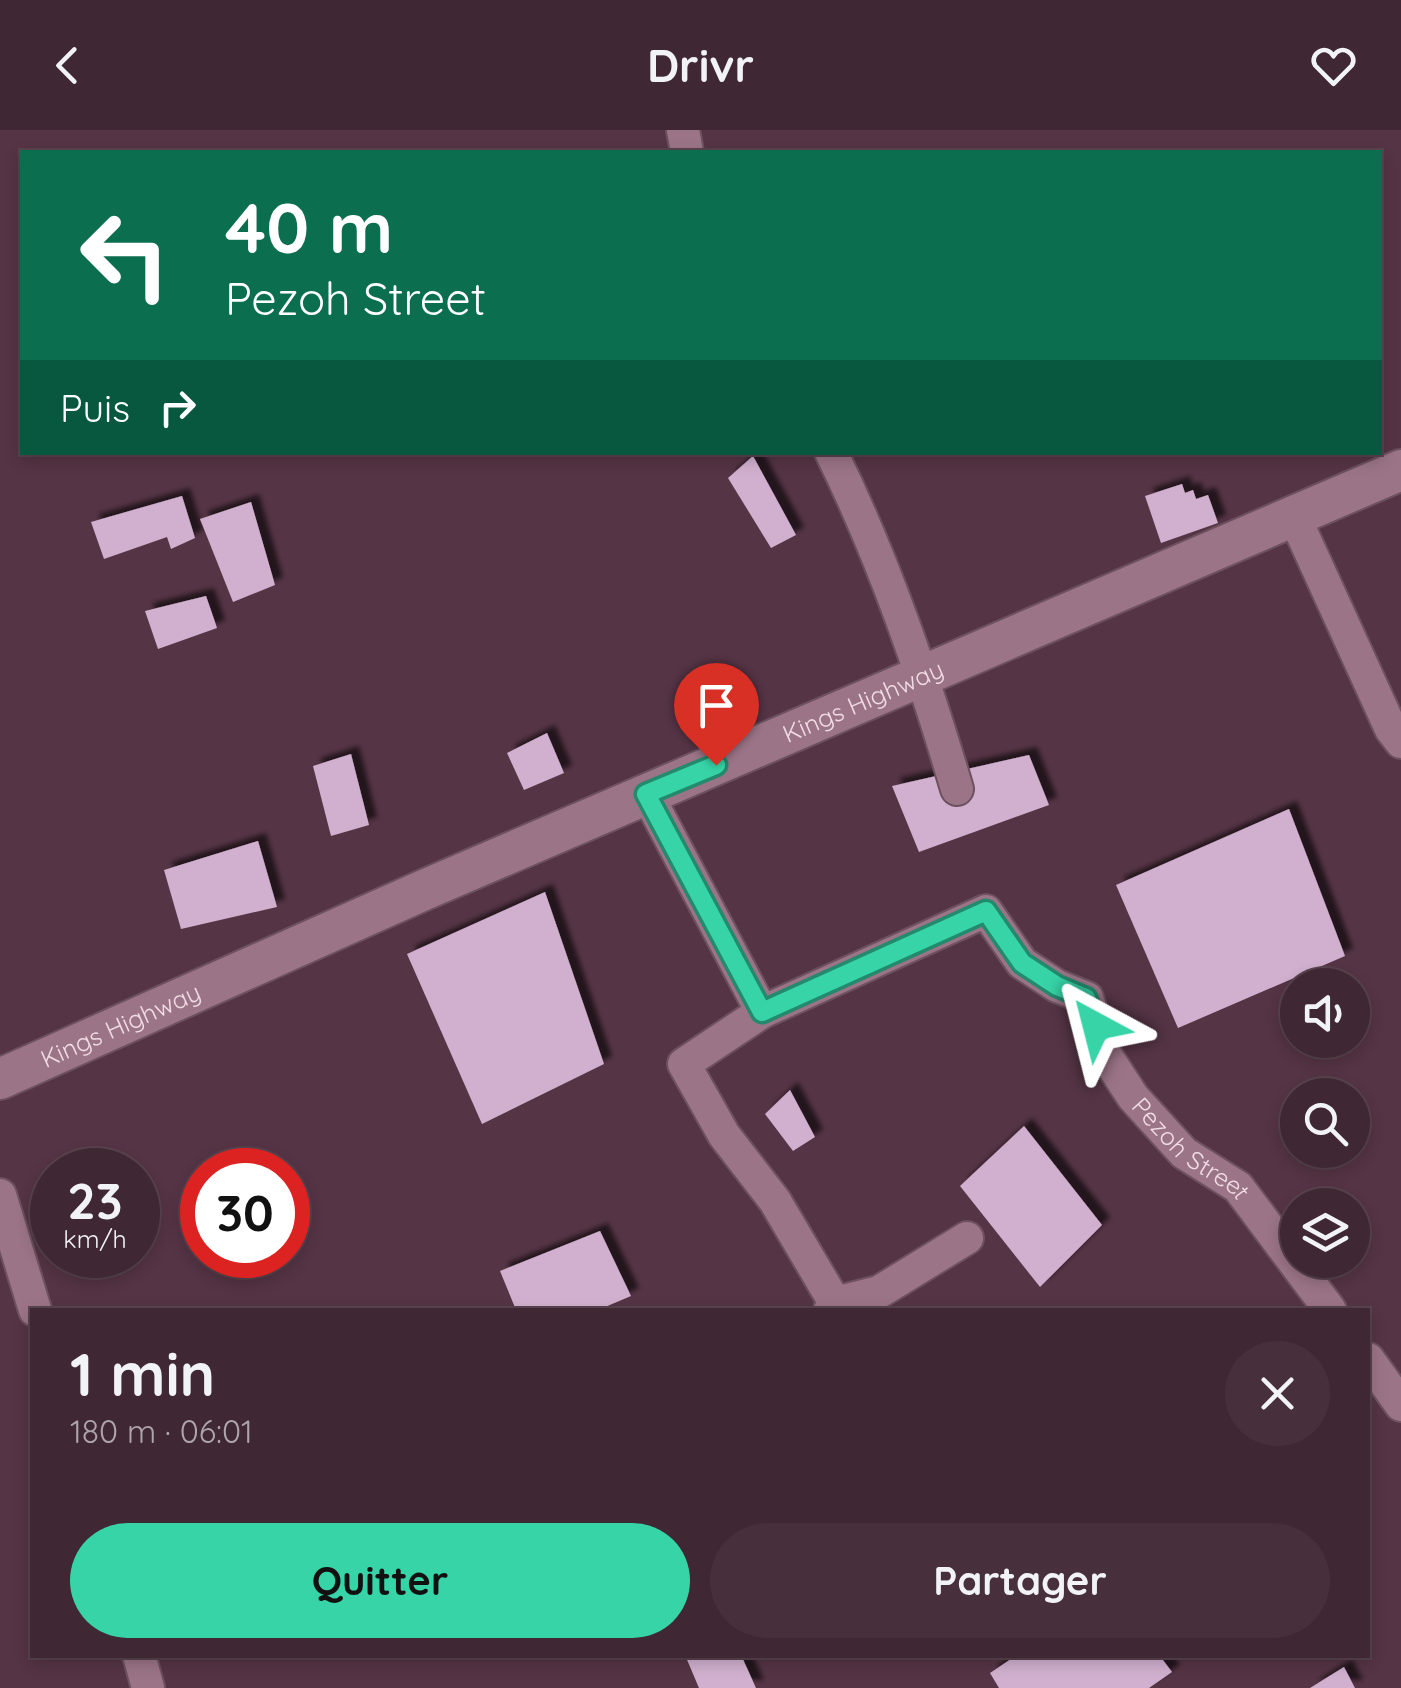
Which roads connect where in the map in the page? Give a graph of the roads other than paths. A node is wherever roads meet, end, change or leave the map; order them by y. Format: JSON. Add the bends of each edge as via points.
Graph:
{"nodes":[{"id":1,"x":832,"y":455,"type":"edge"},
{"id":2,"x":1401,"y":470,"type":"edge"},
{"id":3,"x":1294,"y":516,"type":"junction"},
{"id":4,"x":923,"y":676,"type":"junction"},
{"id":5,"x":1401,"y":742,"type":"edge"},
{"id":6,"x":957,"y":789,"type":"dead end"},
{"id":7,"x":646,"y":794,"type":"junction"},
{"id":8,"x":762,"y":1012,"type":"junction"},
{"id":9,"x":0,"y":1080,"type":"edge"},
{"id":10,"x":0,"y":1195,"type":"edge"},
{"id":11,"x":967,"y":1238,"type":"dead end"},
{"id":12,"x":34,"y":1308,"type":"edge"},
{"id":13,"x":834,"y":1308,"type":"edge"},
{"id":14,"x":1329,"y":1308,"type":"edge"},
{"id":15,"x":1370,"y":1362,"type":"edge"},
{"id":16,"x":1401,"y":1405,"type":"edge"},
{"id":17,"x":140,"y":1658,"type":"edge"},
{"id":18,"x":148,"y":1688,"type":"edge"}],
"edges":[{"from":1,"to":4,"type":"street"},
{"from":2,"to":3,"type":"street","name":"Kings Highway"},
{"from":3,"to":4,"type":"street","name":"Kings Highway"},
{"from":3,"to":5,"type":"street"},
{"from":4,"to":6,"type":"street"},
{"from":4,"to":7,"type":"street","name":"Kings Highway"},
{"from":7,"to":8,"type":"street"},
{"from":7,"to":9,"type":"street","name":"Kings Highway"},
{"from":8,"to":13,"type":"street","via":[[684,1064],[724,1135],[775,1201]]},
{"from":8,"to":14,"type":"street","name":"Pezoh Street","via":[[986,911],[1022,963],[1086,998],[1105,1054],[1133,1097],[1184,1153],[1238,1187]]},
{"from":10,"to":12,"type":"street"},
{"from":11,"to":13,"type":"street","via":[[879,1292]]},
{"from":15,"to":16,"type":"street"},
{"from":17,"to":18,"type":"street"}]}
